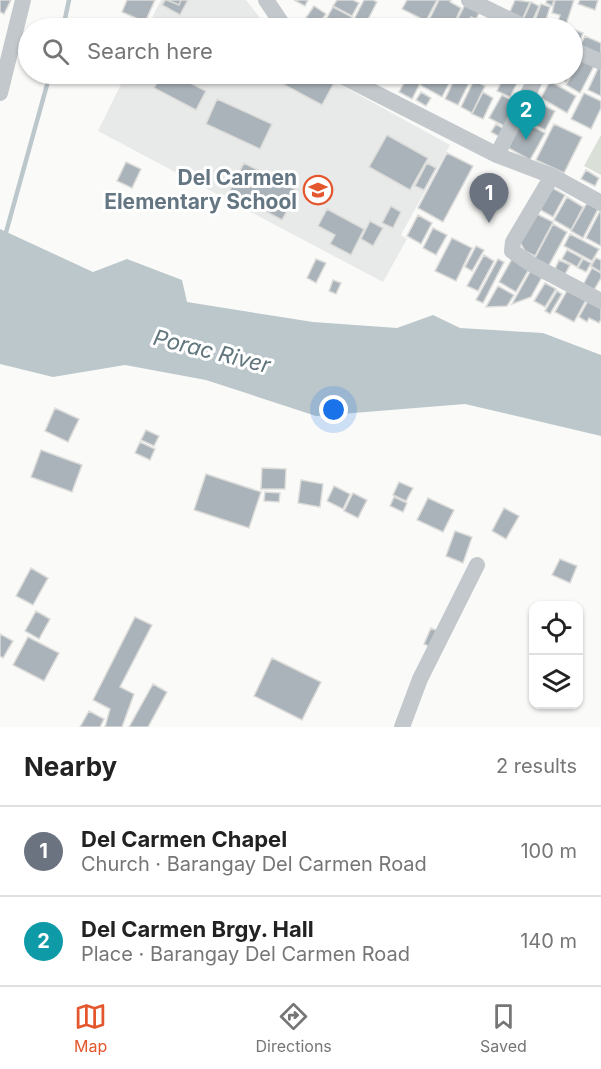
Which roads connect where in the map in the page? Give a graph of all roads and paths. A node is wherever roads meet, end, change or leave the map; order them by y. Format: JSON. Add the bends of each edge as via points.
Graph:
{"nodes":[{"id":1,"x":23,"y":0,"type":"edge"},
{"id":2,"x":266,"y":0,"type":"edge"},
{"id":3,"x":469,"y":0,"type":"edge"},
{"id":4,"x":19,"y":18,"type":"edge"},
{"id":5,"x":278,"y":18,"type":"edge"},
{"id":6,"x":506,"y":18,"type":"edge"},
{"id":7,"x":18,"y":20,"type":"edge"},
{"id":8,"x":583,"y":54,"type":"edge"},
{"id":9,"x":601,"y":62,"type":"edge"},
{"id":10,"x":357,"y":84,"type":"edge"},
{"id":11,"x":533,"y":84,"type":"edge"},
{"id":12,"x":0,"y":93,"type":"edge"},
{"id":13,"x":497,"y":156,"type":"junction"},
{"id":14,"x":552,"y":176,"type":"junction"},
{"id":15,"x":601,"y":203,"type":"edge"},
{"id":16,"x":601,"y":301,"type":"edge"},
{"id":17,"x":477,"y":565,"type":"dead end"},
{"id":18,"x":402,"y":727,"type":"edge"}],
"edges":[{"from":1,"to":4,"type":"street"},
{"from":2,"to":5,"type":"street"},
{"from":3,"to":6,"type":"street"},
{"from":7,"to":12,"type":"street"},
{"from":8,"to":9,"type":"street"},
{"from":10,"to":13,"type":"street"},
{"from":11,"to":13,"type":"street"},
{"from":13,"to":14,"type":"street"},
{"from":14,"to":15,"type":"street"},
{"from":14,"to":16,"type":"street","via":[[513,242],[512,251]]},
{"from":17,"to":18,"type":"street","via":[[420,679]]}]}
